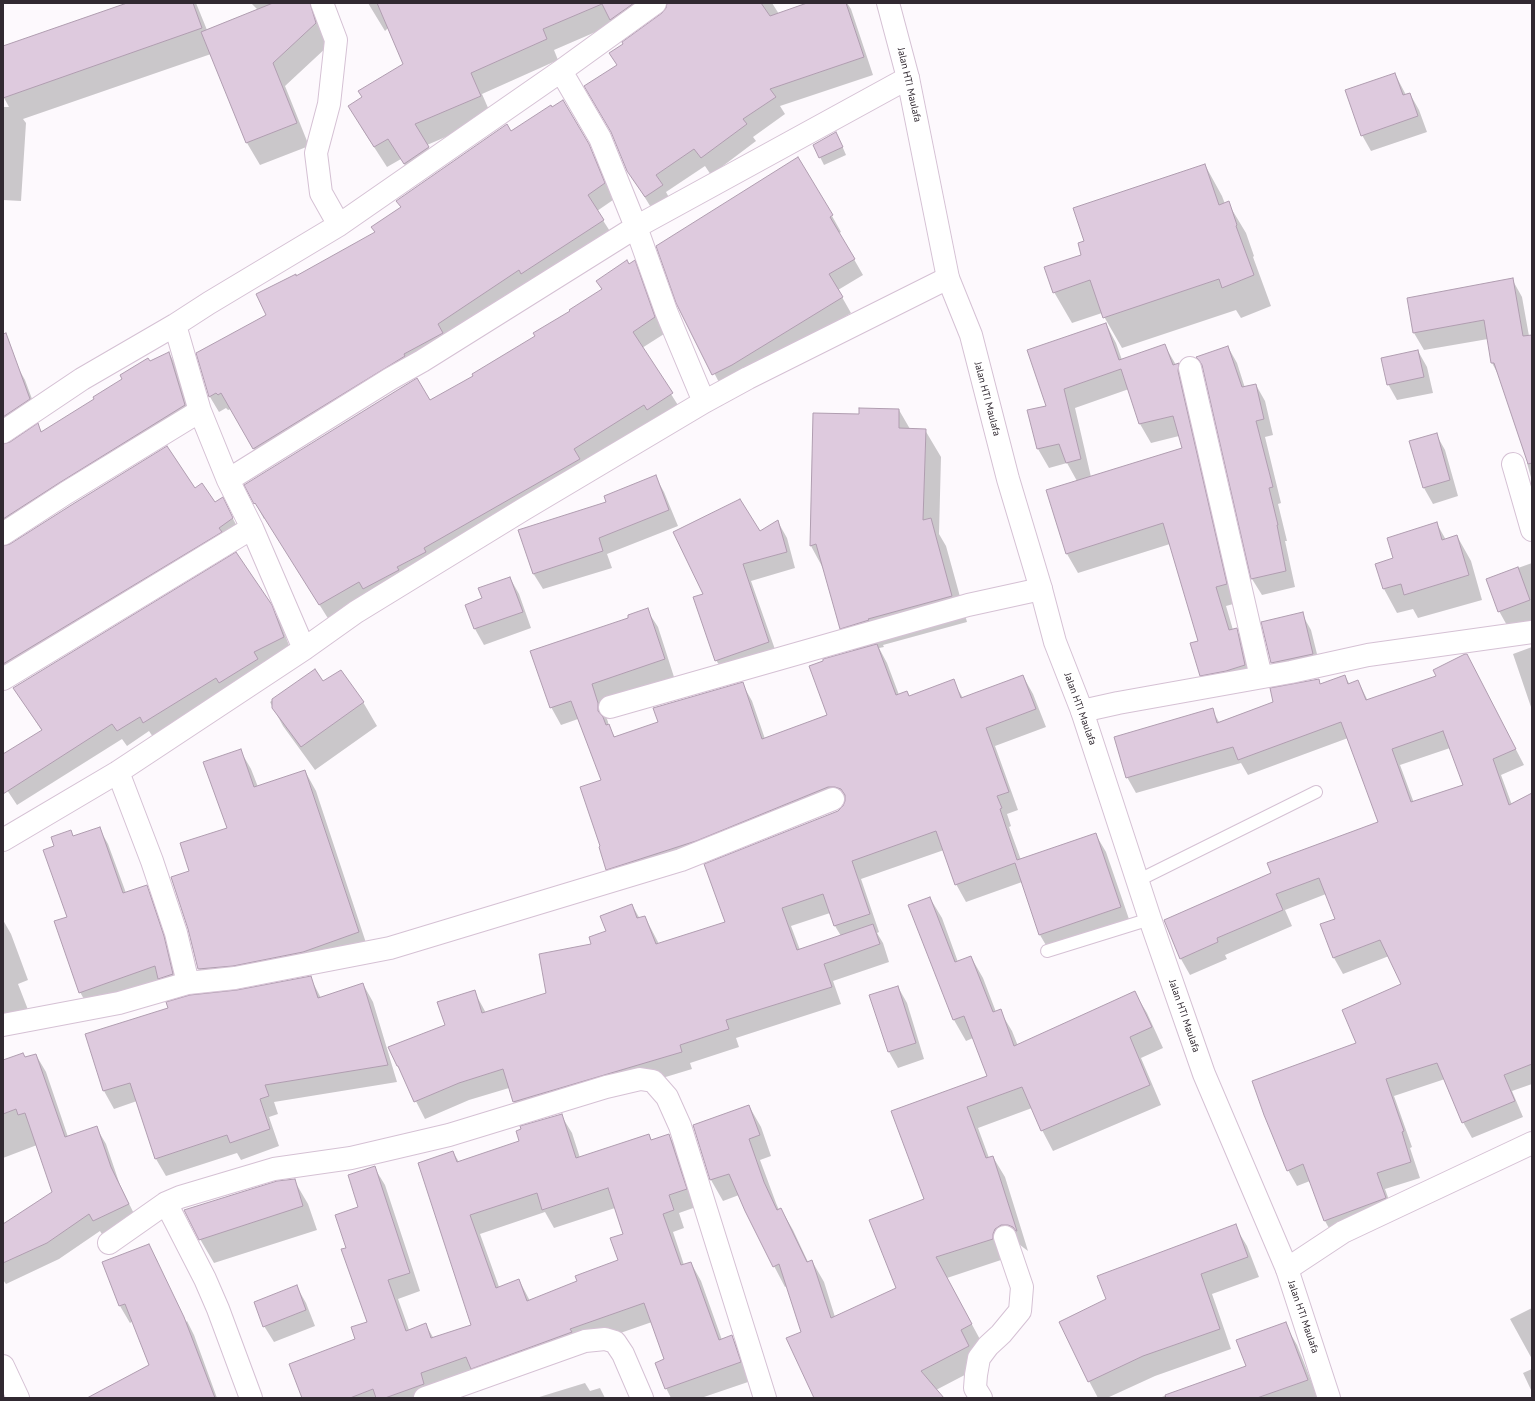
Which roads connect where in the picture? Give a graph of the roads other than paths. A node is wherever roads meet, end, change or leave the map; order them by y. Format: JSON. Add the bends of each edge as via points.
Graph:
{"nodes":[{"id":1,"x":322,"y":3,"type":"edge"},
{"id":2,"x":655,"y":3,"type":"edge"},
{"id":3,"x":888,"y":3,"type":"edge"},
{"id":4,"x":561,"y":71,"type":"junction"},
{"id":5,"x":908,"y":78,"type":"junction"},
{"id":6,"x":339,"y":225,"type":"junction"},
{"id":7,"x":636,"y":227,"type":"junction"},
{"id":8,"x":948,"y":278,"type":"junction"},
{"id":9,"x":175,"y":325,"type":"junction"},
{"id":10,"x":1190,"y":368,"type":"dead end"},
{"id":11,"x":704,"y":402,"type":"junction"},
{"id":12,"x":200,"y":411,"type":"junction"},
{"id":13,"x":3,"y":432,"type":"edge"},
{"id":14,"x":1513,"y":464,"type":"dead end"},
{"id":15,"x":228,"y":480,"type":"junction"},
{"id":16,"x":252,"y":528,"type":"junction"},
{"id":17,"x":1532,"y":530,"type":"edge"},
{"id":18,"x":3,"y":534,"type":"edge"},
{"id":19,"x":1041,"y":589,"type":"junction"},
{"id":20,"x":1532,"y":632,"type":"edge"},
{"id":21,"x":304,"y":649,"type":"junction"},
{"id":22,"x":1261,"y":677,"type":"junction"},
{"id":23,"x":3,"y":679,"type":"edge"},
{"id":24,"x":610,"y":707,"type":"dead end"},
{"id":25,"x":1082,"y":711,"type":"junction"},
{"id":26,"x":118,"y":772,"type":"junction"},
{"id":27,"x":1316,"y":792,"type":"dead end"},
{"id":28,"x":833,"y":799,"type":"dead end"},
{"id":29,"x":3,"y":840,"type":"edge"},
{"id":30,"x":1137,"y":881,"type":"junction"},
{"id":31,"x":1150,"y":919,"type":"junction"},
{"id":32,"x":1047,"y":951,"type":"dead end"},
{"id":33,"x":188,"y":983,"type":"junction"},
{"id":34,"x":3,"y":1024,"type":"edge"},
{"id":35,"x":1532,"y":1143,"type":"edge"},
{"id":36,"x":166,"y":1203,"type":"junction"},
{"id":37,"x":1005,"y":1237,"type":"dead end"},
{"id":38,"x":109,"y":1243,"type":"dead end"},
{"id":39,"x":1287,"y":1270,"type":"junction"},
{"id":40,"x":3,"y":1366,"type":"edge"},
{"id":41,"x":18,"y":1398,"type":"edge"},
{"id":42,"x":251,"y":1398,"type":"edge"},
{"id":43,"x":425,"y":1398,"type":"edge"},
{"id":44,"x":642,"y":1398,"type":"edge"},
{"id":45,"x":765,"y":1398,"type":"edge"},
{"id":46,"x":981,"y":1398,"type":"edge"},
{"id":47,"x":1329,"y":1398,"type":"edge"}],
"edges":[{"from":1,"to":6,"type":"street","via":[[336,40],[328,104],[316,153],[321,193]]},
{"from":2,"to":4,"type":"street"},
{"from":3,"to":5,"type":"street","name":"Jalan HTI Maulafa"},
{"from":4,"to":6,"type":"street"},
{"from":4,"to":7,"type":"street","via":[[600,138]]},
{"from":5,"to":7,"type":"street"},
{"from":5,"to":8,"type":"street","name":"Jalan HTI Maulafa"},
{"from":6,"to":9,"type":"street"},
{"from":7,"to":11,"type":"street","via":[[666,311]]},
{"from":7,"to":15,"type":"street"},
{"from":8,"to":11,"type":"street"},
{"from":8,"to":19,"type":"street","name":"Jalan HTI Maulafa","via":[[970,336],[1008,479]]},
{"from":9,"to":12,"type":"street"},
{"from":9,"to":13,"type":"street","via":[[82,379]]},
{"from":10,"to":22,"type":"street"},
{"from":11,"to":21,"type":"street","via":[[356,612]]},
{"from":12,"to":15,"type":"street"},
{"from":12,"to":18,"type":"street"},
{"from":14,"to":17,"type":"street"},
{"from":15,"to":16,"type":"street"},
{"from":16,"to":21,"type":"street"},
{"from":16,"to":23,"type":"street"},
{"from":19,"to":24,"type":"street","via":[[968,605]]},
{"from":19,"to":25,"type":"street","name":"Jalan HTI Maulafa","via":[[1054,642]]},
{"from":20,"to":22,"type":"street","via":[[1368,655]]},
{"from":21,"to":26,"type":"street"},
{"from":22,"to":25,"type":"street"},
{"from":25,"to":30,"type":"street","name":"Jalan HTI Maulafa"},
{"from":26,"to":29,"type":"street"},
{"from":26,"to":33,"type":"street","via":[[176,933]]},
{"from":27,"to":30,"type":"lane"},
{"from":28,"to":33,"type":"street","via":[[681,860],[390,948],[235,978]]},
{"from":30,"to":31,"type":"street","name":"Jalan HTI Maulafa"},
{"from":31,"to":32,"type":"lane"},
{"from":31,"to":39,"type":"street","name":"Jalan HTI Maulafa","via":[[1204,1074]]},
{"from":33,"to":34,"type":"street","via":[[119,1003]]},
{"from":35,"to":39,"type":"street","via":[[1343,1232]]},
{"from":36,"to":38,"type":"street"},
{"from":36,"to":42,"type":"street","via":[[207,1285]]},
{"from":36,"to":45,"type":"street","via":[[274,1169],[351,1158],[449,1135],[606,1087],[640,1079],[653,1081],[667,1097],[680,1126]]},
{"from":37,"to":46,"type":"street","via":[[1022,1287],[1020,1311],[979,1358],[975,1388]]},
{"from":39,"to":47,"type":"street","name":"Jalan HTI Maulafa"},
{"from":40,"to":41,"type":"street"},
{"from":43,"to":44,"type":"street","via":[[585,1341],[605,1339],[615,1342],[619,1348]]}]}
